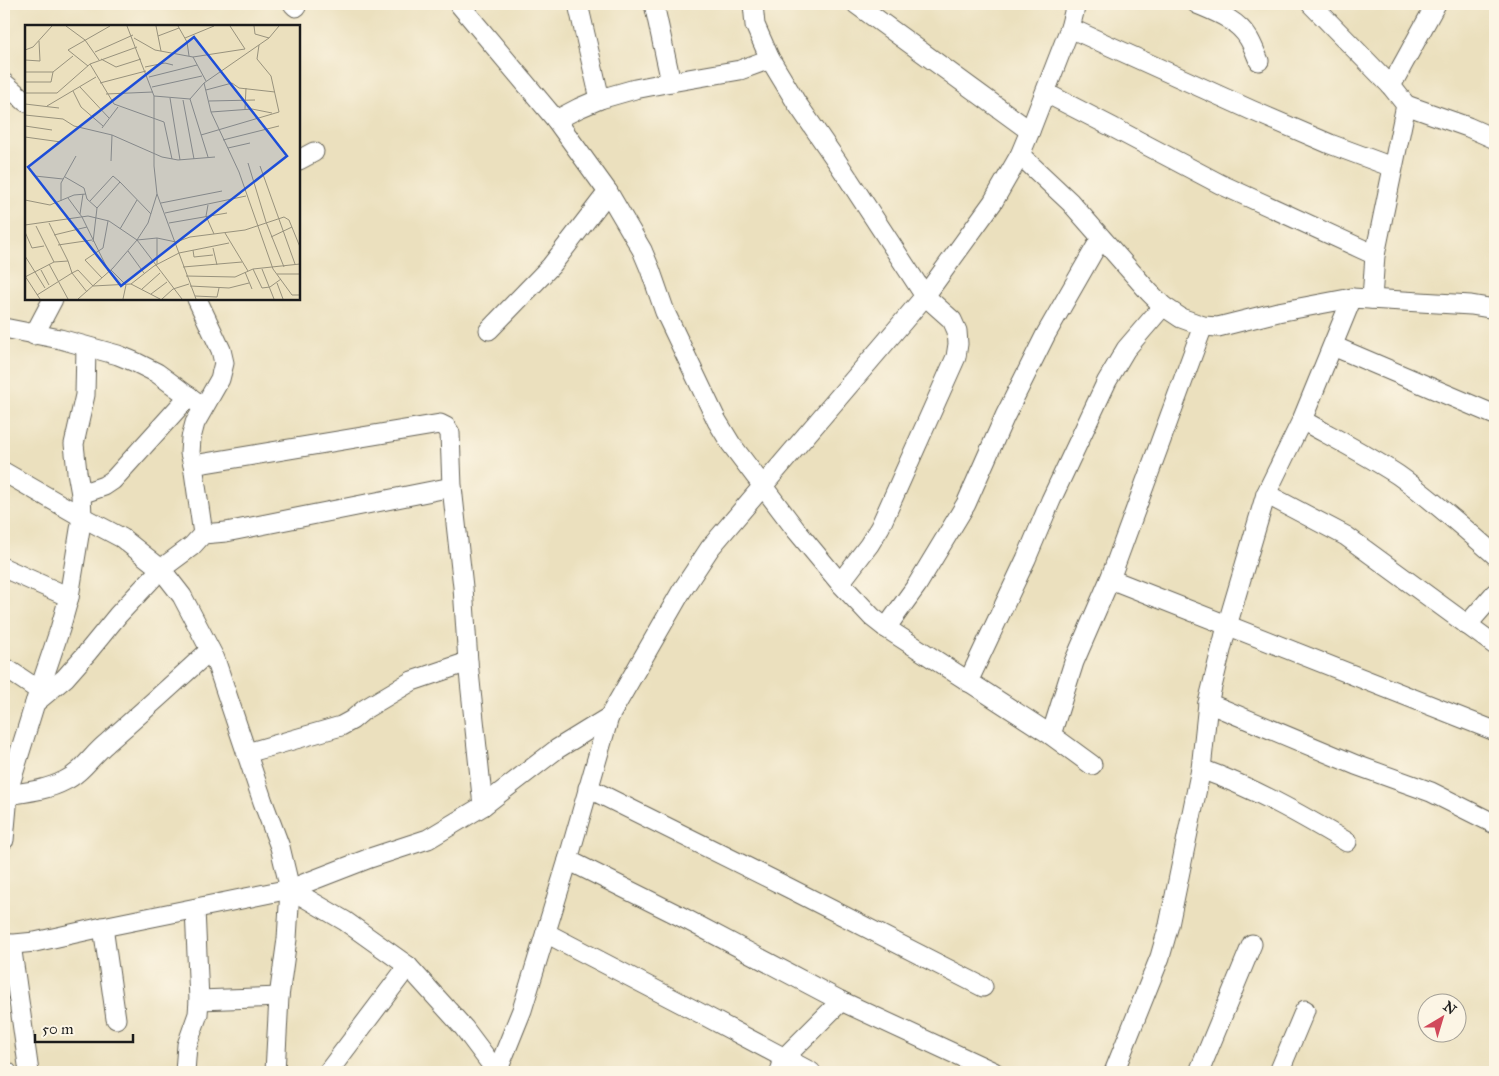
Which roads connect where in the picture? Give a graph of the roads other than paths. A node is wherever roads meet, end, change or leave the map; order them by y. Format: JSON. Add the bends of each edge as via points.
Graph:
{"nodes":[{"id":1,"x":459,"y":4,"type":"edge"},
{"id":2,"x":578,"y":4,"type":"edge"},
{"id":3,"x":654,"y":4,"type":"edge"},
{"id":4,"x":753,"y":4,"type":"edge"},
{"id":5,"x":856,"y":4,"type":"edge"},
{"id":6,"x":1076,"y":4,"type":"edge"},
{"id":7,"x":1198,"y":4,"type":"edge"},
{"id":8,"x":1311,"y":4,"type":"edge"},
{"id":9,"x":1436,"y":4,"type":"edge"},
{"id":10,"x":1070,"y":28,"type":"junction"},
{"id":11,"x":770,"y":59,"type":"junction"},
{"id":12,"x":1259,"y":61,"type":"dead end"},
{"id":13,"x":670,"y":82,"type":"junction"},
{"id":14,"x":4,"y":83,"type":"edge"},
{"id":15,"x":1391,"y":86,"type":"junction"},
{"id":16,"x":1046,"y":93,"type":"junction"},
{"id":17,"x":600,"y":99,"type":"junction"},
{"id":18,"x":25,"y":101,"type":"edge"},
{"id":19,"x":1406,"y":105,"type":"junction"},
{"id":20,"x":556,"y":120,"type":"junction"},
{"id":21,"x":1030,"y":131,"type":"junction"},
{"id":22,"x":1495,"y":139,"type":"edge"},
{"id":23,"x":1020,"y":155,"type":"junction"},
{"id":24,"x":1392,"y":167,"type":"junction"},
{"id":25,"x":608,"y":192,"type":"junction"},
{"id":26,"x":1101,"y":238,"type":"junction"},
{"id":27,"x":1375,"y":255,"type":"junction"},
{"id":28,"x":925,"y":296,"type":"junction"},
{"id":29,"x":1352,"y":298,"type":"junction"},
{"id":30,"x":1372,"y":299,"type":"junction"},
{"id":31,"x":52,"y":300,"type":"edge"},
{"id":32,"x":197,"y":300,"type":"edge"},
{"id":33,"x":1163,"y":306,"type":"junction"},
{"id":34,"x":1495,"y":309,"type":"edge"},
{"id":35,"x":1203,"y":326,"type":"junction"},
{"id":36,"x":4,"y":328,"type":"edge"},
{"id":37,"x":489,"y":330,"type":"dead end"},
{"id":38,"x":34,"y":334,"type":"junction"},
{"id":39,"x":1333,"y":346,"type":"junction"},
{"id":40,"x":86,"y":347,"type":"junction"},
{"id":41,"x":196,"y":402,"type":"junction"},
{"id":42,"x":1495,"y":415,"type":"edge"},
{"id":43,"x":1302,"y":420,"type":"junction"},
{"id":44,"x":194,"y":464,"type":"junction"},
{"id":45,"x":4,"y":472,"type":"edge"},
{"id":46,"x":452,"y":487,"type":"junction"},
{"id":47,"x":762,"y":487,"type":"junction"},
{"id":48,"x":81,"y":494,"type":"junction"},
{"id":49,"x":1266,"y":494,"type":"junction"},
{"id":50,"x":82,"y":517,"type":"junction"},
{"id":51,"x":203,"y":534,"type":"junction"},
{"id":52,"x":1495,"y":555,"type":"edge"},
{"id":53,"x":4,"y":568,"type":"edge"},
{"id":54,"x":161,"y":569,"type":"junction"},
{"id":55,"x":1110,"y":579,"type":"junction"},
{"id":56,"x":840,"y":583,"type":"junction"},
{"id":57,"x":1495,"y":593,"type":"edge"},
{"id":58,"x":69,"y":598,"type":"junction"},
{"id":59,"x":1467,"y":625,"type":"junction"},
{"id":60,"x":1227,"y":626,"type":"junction"},
{"id":61,"x":886,"y":628,"type":"junction"},
{"id":62,"x":1495,"y":645,"type":"edge"},
{"id":63,"x":210,"y":650,"type":"junction"},
{"id":64,"x":468,"y":662,"type":"junction"},
{"id":65,"x":4,"y":668,"type":"edge"},
{"id":66,"x":968,"y":682,"type":"junction"},
{"id":67,"x":37,"y":697,"type":"junction"},
{"id":68,"x":1208,"y":703,"type":"junction"},
{"id":69,"x":609,"y":717,"type":"junction"},
{"id":70,"x":1495,"y":731,"type":"edge"},
{"id":71,"x":1051,"y":736,"type":"junction"},
{"id":72,"x":247,"y":753,"type":"junction"},
{"id":73,"x":1092,"y":765,"type":"dead end"},
{"id":74,"x":1201,"y":769,"type":"junction"},
{"id":75,"x":588,"y":788,"type":"junction"},
{"id":76,"x":6,"y":795,"type":"edge"},
{"id":77,"x":483,"y":806,"type":"junction"},
{"id":78,"x":1495,"y":824,"type":"edge"},
{"id":79,"x":4,"y":840,"type":"edge"},
{"id":80,"x":1346,"y":842,"type":"dead end"},
{"id":81,"x":568,"y":860,"type":"junction"},
{"id":82,"x":290,"y":889,"type":"junction"},
{"id":83,"x":195,"y":909,"type":"junction"},
{"id":84,"x":103,"y":927,"type":"junction"},
{"id":85,"x":546,"y":933,"type":"junction"},
{"id":86,"x":1252,"y":944,"type":"dead end"},
{"id":87,"x":8,"y":945,"type":"edge"},
{"id":88,"x":408,"y":966,"type":"junction"},
{"id":89,"x":983,"y":987,"type":"dead end"},
{"id":90,"x":279,"y":997,"type":"junction"},
{"id":91,"x":199,"y":1000,"type":"junction"},
{"id":92,"x":841,"y":1001,"type":"junction"},
{"id":93,"x":1305,"y":1010,"type":"dead end"},
{"id":94,"x":116,"y":1019,"type":"dead end"},
{"id":95,"x":782,"y":1065,"type":"edge"},
{"id":96,"x":29,"y":1072,"type":"edge"},
{"id":97,"x":185,"y":1072,"type":"edge"},
{"id":98,"x":275,"y":1072,"type":"edge"},
{"id":99,"x":328,"y":1072,"type":"edge"},
{"id":100,"x":498,"y":1072,"type":"edge"},
{"id":101,"x":811,"y":1072,"type":"edge"},
{"id":102,"x":994,"y":1072,"type":"edge"},
{"id":103,"x":1114,"y":1072,"type":"edge"},
{"id":104,"x":1199,"y":1072,"type":"edge"},
{"id":105,"x":1278,"y":1072,"type":"edge"}],
"edges":[{"from":1,"to":20,"type":"street"},
{"from":2,"to":17,"type":"street"},
{"from":3,"to":13,"type":"street"},
{"from":4,"to":11,"type":"street","via":[[755,25]]},
{"from":5,"to":21,"type":"street"},
{"from":6,"to":10,"type":"street"},
{"from":7,"to":12,"type":"street","via":[[1226,17],[1239,28],[1248,37]]},
{"from":8,"to":15,"type":"street"},
{"from":9,"to":15,"type":"street"},
{"from":10,"to":16,"type":"street"},
{"from":10,"to":24,"type":"street","via":[[1250,110]]},
{"from":11,"to":13,"type":"street","via":[[740,70]]},
{"from":11,"to":28,"type":"street"},
{"from":13,"to":17,"type":"street"},
{"from":14,"to":18,"type":"street"},
{"from":15,"to":19,"type":"street"},
{"from":16,"to":21,"type":"street"},
{"from":16,"to":27,"type":"street","via":[[1220,184]]},
{"from":17,"to":20,"type":"street"},
{"from":19,"to":22,"type":"street"},
{"from":19,"to":24,"type":"street"},
{"from":20,"to":25,"type":"street"},
{"from":21,"to":23,"type":"street"},
{"from":23,"to":26,"type":"street","via":[[1070,202]]},
{"from":23,"to":28,"type":"street","via":[[993,202]]},
{"from":24,"to":27,"type":"street"},
{"from":25,"to":37,"type":"street","via":[[551,266]]},
{"from":25,"to":47,"type":"street","via":[[642,250],[665,312],[717,421]]},
{"from":26,"to":33,"type":"street"},
{"from":26,"to":61,"type":"street","via":[[1042,342],[966,504],[917,585]]},
{"from":27,"to":30,"type":"street"},
{"from":28,"to":47,"type":"street"},
{"from":28,"to":56,"type":"street","via":[[952,320],[957,331],[956,357],[880,527]]},
{"from":29,"to":30,"type":"street"},
{"from":29,"to":35,"type":"street","via":[[1218,327]]},
{"from":29,"to":39,"type":"street"},
{"from":30,"to":34,"type":"street"},
{"from":31,"to":38,"type":"street"},
{"from":32,"to":41,"type":"street","via":[[224,363],[220,379]]},
{"from":33,"to":35,"type":"street","via":[[1181,318]]},
{"from":33,"to":66,"type":"street","via":[[1126,349],[1107,381]]},
{"from":35,"to":55,"type":"street"},
{"from":36,"to":38,"type":"street"},
{"from":38,"to":40,"type":"street"},
{"from":39,"to":42,"type":"street"},
{"from":39,"to":43,"type":"street"},
{"from":40,"to":41,"type":"street","via":[[135,362],[157,373]]},
{"from":40,"to":48,"type":"street","via":[[85,395],[74,444]]},
{"from":41,"to":44,"type":"street","via":[[190,453]]},
{"from":41,"to":48,"type":"street","via":[[113,480]]},
{"from":43,"to":49,"type":"street"},
{"from":43,"to":52,"type":"street","via":[[1398,476]]},
{"from":44,"to":46,"type":"street","via":[[440,424],[450,433]]},
{"from":44,"to":51,"type":"street"},
{"from":45,"to":50,"type":"street"},
{"from":46,"to":51,"type":"street","via":[[244,529]]},
{"from":46,"to":64,"type":"street"},
{"from":47,"to":56,"type":"street"},
{"from":47,"to":69,"type":"street","via":[[710,548]]},
{"from":48,"to":50,"type":"street"},
{"from":49,"to":59,"type":"street","via":[[1346,536]]},
{"from":49,"to":60,"type":"street"},
{"from":50,"to":54,"type":"street","via":[[122,538]]},
{"from":50,"to":58,"type":"street"},
{"from":51,"to":54,"type":"street"},
{"from":53,"to":58,"type":"street"},
{"from":54,"to":63,"type":"street","via":[[182,596]]},
{"from":54,"to":67,"type":"street","via":[[65,678]]},
{"from":55,"to":60,"type":"street"},
{"from":55,"to":71,"type":"street","via":[[1074,662]]},
{"from":56,"to":61,"type":"street"},
{"from":57,"to":59,"type":"street"},
{"from":58,"to":67,"type":"street"},
{"from":59,"to":62,"type":"street"},
{"from":60,"to":68,"type":"street"},
{"from":60,"to":70,"type":"street"},
{"from":61,"to":66,"type":"street"},
{"from":63,"to":72,"type":"street"},
{"from":63,"to":76,"type":"street","via":[[105,744],[76,775],[45,788]]},
{"from":64,"to":72,"type":"street","via":[[412,681],[341,726]]},
{"from":64,"to":77,"type":"street"},
{"from":65,"to":67,"type":"street"},
{"from":66,"to":71,"type":"street"},
{"from":67,"to":76,"type":"street"},
{"from":68,"to":74,"type":"street"},
{"from":68,"to":78,"type":"street","via":[[1356,765],[1431,792]]},
{"from":69,"to":75,"type":"street"},
{"from":69,"to":77,"type":"street","via":[[557,749]]},
{"from":71,"to":73,"type":"street"},
{"from":72,"to":82,"type":"street","via":[[280,847]]},
{"from":74,"to":80,"type":"street","via":[[1250,788]]},
{"from":74,"to":103,"type":"street","via":[[1160,957]]},
{"from":75,"to":81,"type":"street"},
{"from":75,"to":89,"type":"street"},
{"from":76,"to":79,"type":"street"},
{"from":77,"to":82,"type":"street","via":[[428,839]]},
{"from":81,"to":85,"type":"street"},
{"from":81,"to":92,"type":"street"},
{"from":82,"to":83,"type":"street"},
{"from":82,"to":88,"type":"street","via":[[345,921]]},
{"from":82,"to":90,"type":"street"},
{"from":83,"to":84,"type":"street"},
{"from":83,"to":91,"type":"street"},
{"from":84,"to":87,"type":"street"},
{"from":84,"to":94,"type":"street"},
{"from":85,"to":95,"type":"street","via":[[696,1011]]},
{"from":85,"to":100,"type":"street"},
{"from":86,"to":104,"type":"street"},
{"from":87,"to":96,"type":"street"},
{"from":88,"to":99,"type":"street"},
{"from":88,"to":100,"type":"street","via":[[464,1028]]},
{"from":90,"to":91,"type":"street"},
{"from":90,"to":98,"type":"street"},
{"from":91,"to":97,"type":"street","via":[[198,1014],[187,1046]]},
{"from":92,"to":95,"type":"street"},
{"from":92,"to":102,"type":"street"},
{"from":93,"to":105,"type":"street"},
{"from":95,"to":101,"type":"street"}]}
